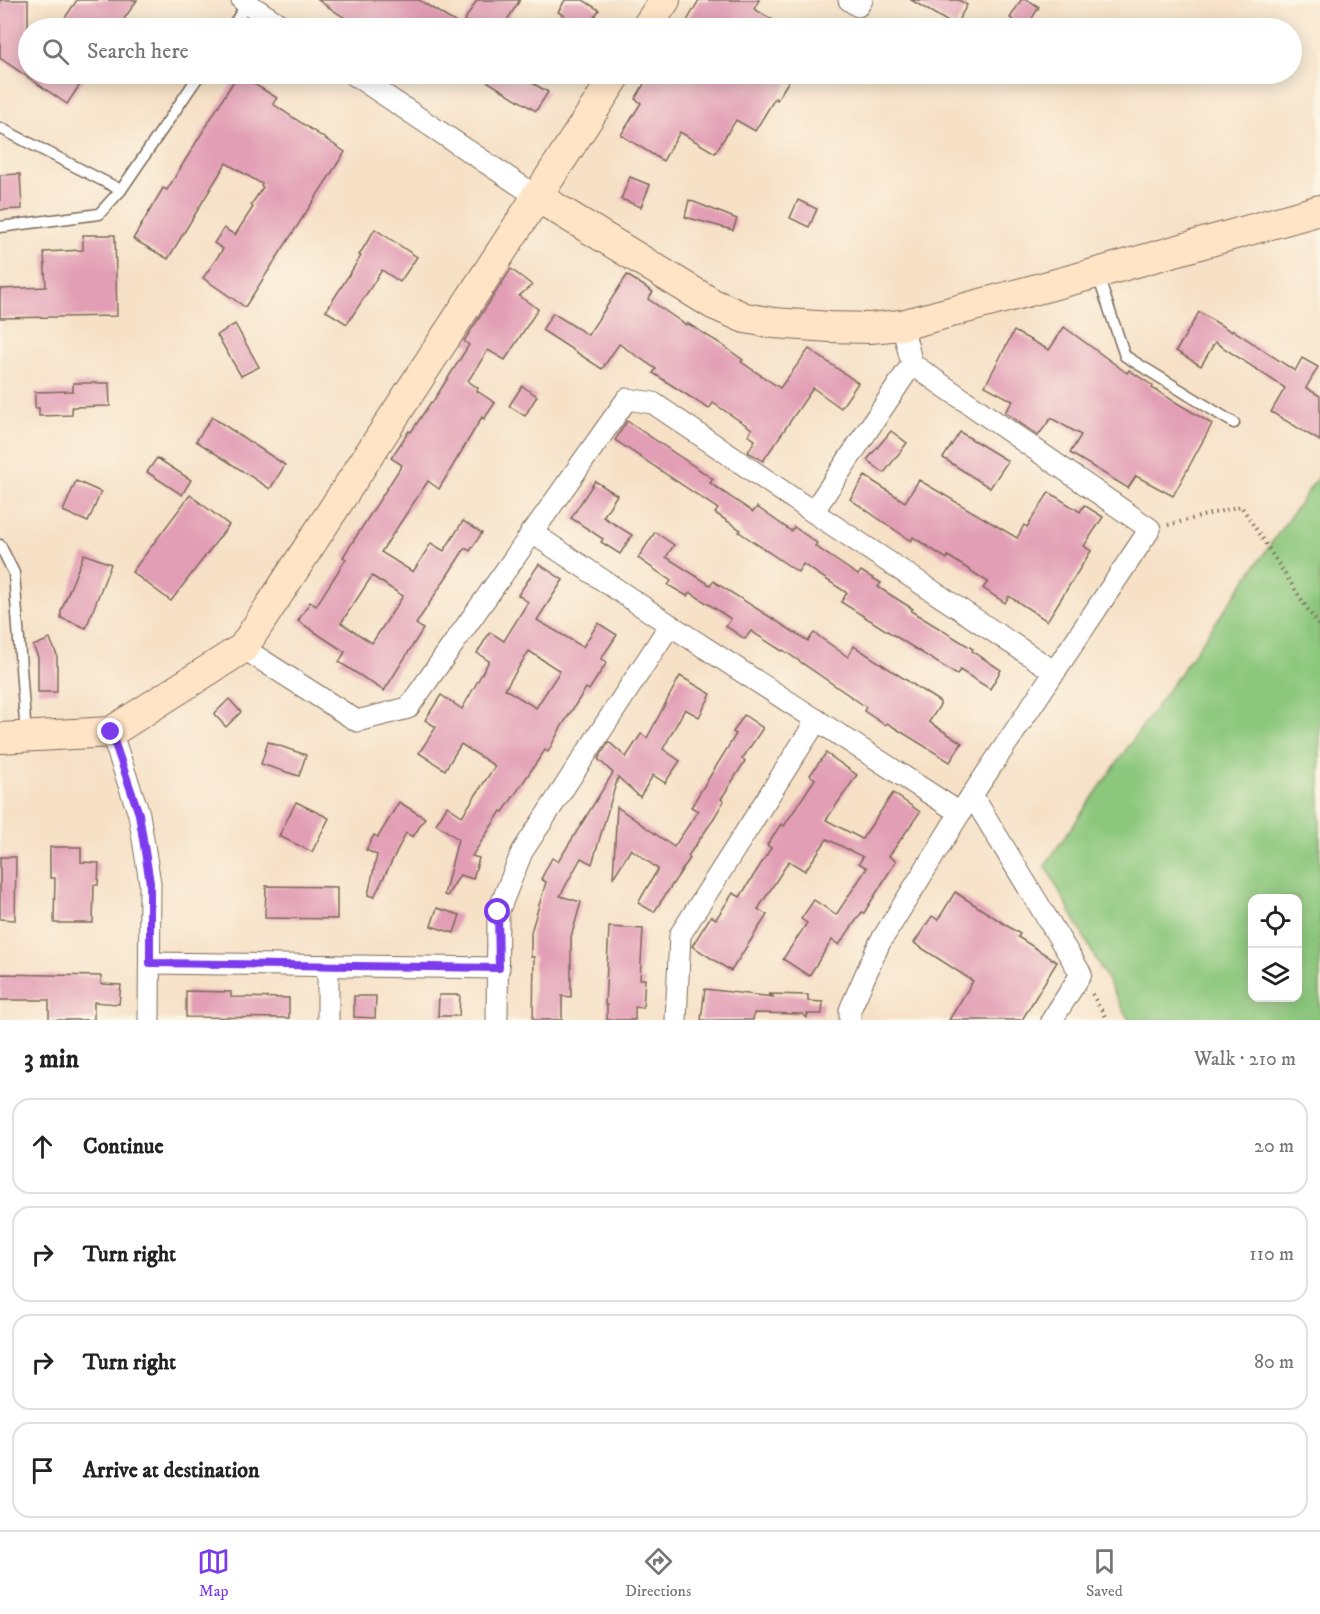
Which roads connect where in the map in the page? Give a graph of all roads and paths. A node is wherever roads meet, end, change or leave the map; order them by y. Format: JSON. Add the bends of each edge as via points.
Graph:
{"nodes":[{"id":1,"x":665,"y":0,"type":"edge"},
{"id":2,"x":849,"y":0,"type":"edge"},
{"id":3,"x":862,"y":0,"type":"edge"},
{"id":4,"x":245,"y":2,"type":"edge"},
{"id":5,"x":236,"y":18,"type":"edge"},
{"id":6,"x":270,"y":18,"type":"edge"},
{"id":7,"x":653,"y":18,"type":"edge"},
{"id":8,"x":193,"y":84,"type":"edge"},
{"id":9,"x":367,"y":84,"type":"edge"},
{"id":10,"x":610,"y":84,"type":"edge"},
{"id":11,"x":0,"y":128,"type":"edge"},
{"id":12,"x":121,"y":190,"type":"junction"},
{"id":13,"x":536,"y":196,"type":"junction"},
{"id":14,"x":1320,"y":210,"type":"edge"},
{"id":15,"x":0,"y":226,"type":"edge"},
{"id":16,"x":1097,"y":273,"type":"junction"},
{"id":17,"x":902,"y":325,"type":"junction"},
{"id":18,"x":912,"y":364,"type":"junction"},
{"id":19,"x":1234,"y":423,"type":"dead end"},
{"id":20,"x":813,"y":512,"type":"junction"},
{"id":21,"x":1150,"y":530,"type":"junction"},
{"id":22,"x":531,"y":532,"type":"junction"},
{"id":23,"x":0,"y":545,"type":"edge"},
{"id":24,"x":670,"y":625,"type":"junction"},
{"id":25,"x":1320,"y":628,"type":"edge"},
{"id":26,"x":243,"y":648,"type":"junction"},
{"id":27,"x":1055,"y":672,"type":"junction"},
{"id":28,"x":817,"y":720,"type":"junction"},
{"id":29,"x":111,"y":732,"type":"junction"},
{"id":30,"x":13,"y":737,"type":"edge"},
{"id":31,"x":972,"y":795,"type":"junction"},
{"id":32,"x":960,"y":813,"type":"junction"},
{"id":33,"x":150,"y":963,"type":"junction"},
{"id":34,"x":327,"y":966,"type":"junction"},
{"id":35,"x":499,"y":968,"type":"junction"},
{"id":36,"x":1081,"y":974,"type":"junction"},
{"id":37,"x":149,"y":1020,"type":"edge"},
{"id":38,"x":328,"y":1020,"type":"edge"},
{"id":39,"x":497,"y":1020,"type":"edge"},
{"id":40,"x":676,"y":1020,"type":"edge"},
{"id":41,"x":850,"y":1020,"type":"edge"},
{"id":42,"x":1052,"y":1020,"type":"edge"},
{"id":43,"x":1107,"y":1020,"type":"edge"}],
"edges":[{"from":1,"to":7,"type":"street"},
{"from":2,"to":3,"type":"street","via":[[858,6]]},
{"from":4,"to":5,"type":"lane"},
{"from":4,"to":6,"type":"street"},
{"from":8,"to":12,"type":"lane"},
{"from":9,"to":13,"type":"street"},
{"from":10,"to":13,"type":"street"},
{"from":11,"to":12,"type":"lane"},
{"from":12,"to":15,"type":"lane","via":[[99,214]]},
{"from":13,"to":17,"type":"street","via":[[705,299],[745,318],[830,327]]},
{"from":13,"to":26,"type":"street"},
{"from":14,"to":16,"type":"street"},
{"from":16,"to":17,"type":"street"},
{"from":16,"to":19,"type":"lane","via":[[1125,356]]},
{"from":17,"to":18,"type":"street"},
{"from":18,"to":20,"type":"street"},
{"from":18,"to":21,"type":"street"},
{"from":20,"to":22,"type":"street","via":[[653,403],[627,399]]},
{"from":20,"to":27,"type":"street"},
{"from":21,"to":25,"type":"path","via":[[1241,506]]},
{"from":21,"to":27,"type":"street"},
{"from":22,"to":24,"type":"street"},
{"from":22,"to":26,"type":"street","via":[[408,708],[357,721]]},
{"from":23,"to":30,"type":"lane","via":[[14,573]]},
{"from":24,"to":28,"type":"street"},
{"from":24,"to":35,"type":"street","via":[[522,852],[498,912]]},
{"from":26,"to":29,"type":"street"},
{"from":27,"to":31,"type":"street"},
{"from":28,"to":32,"type":"street"},
{"from":28,"to":40,"type":"street","via":[[680,935]]},
{"from":29,"to":30,"type":"street"},
{"from":29,"to":33,"type":"street","via":[[139,814],[150,883]]},
{"from":31,"to":32,"type":"street"},
{"from":31,"to":36,"type":"street"},
{"from":32,"to":41,"type":"street","via":[[879,944],[850,1010]]},
{"from":33,"to":34,"type":"street"},
{"from":33,"to":37,"type":"street"},
{"from":34,"to":35,"type":"street"},
{"from":34,"to":38,"type":"street"},
{"from":35,"to":39,"type":"street"},
{"from":36,"to":42,"type":"street"},
{"from":36,"to":43,"type":"path"}]}
